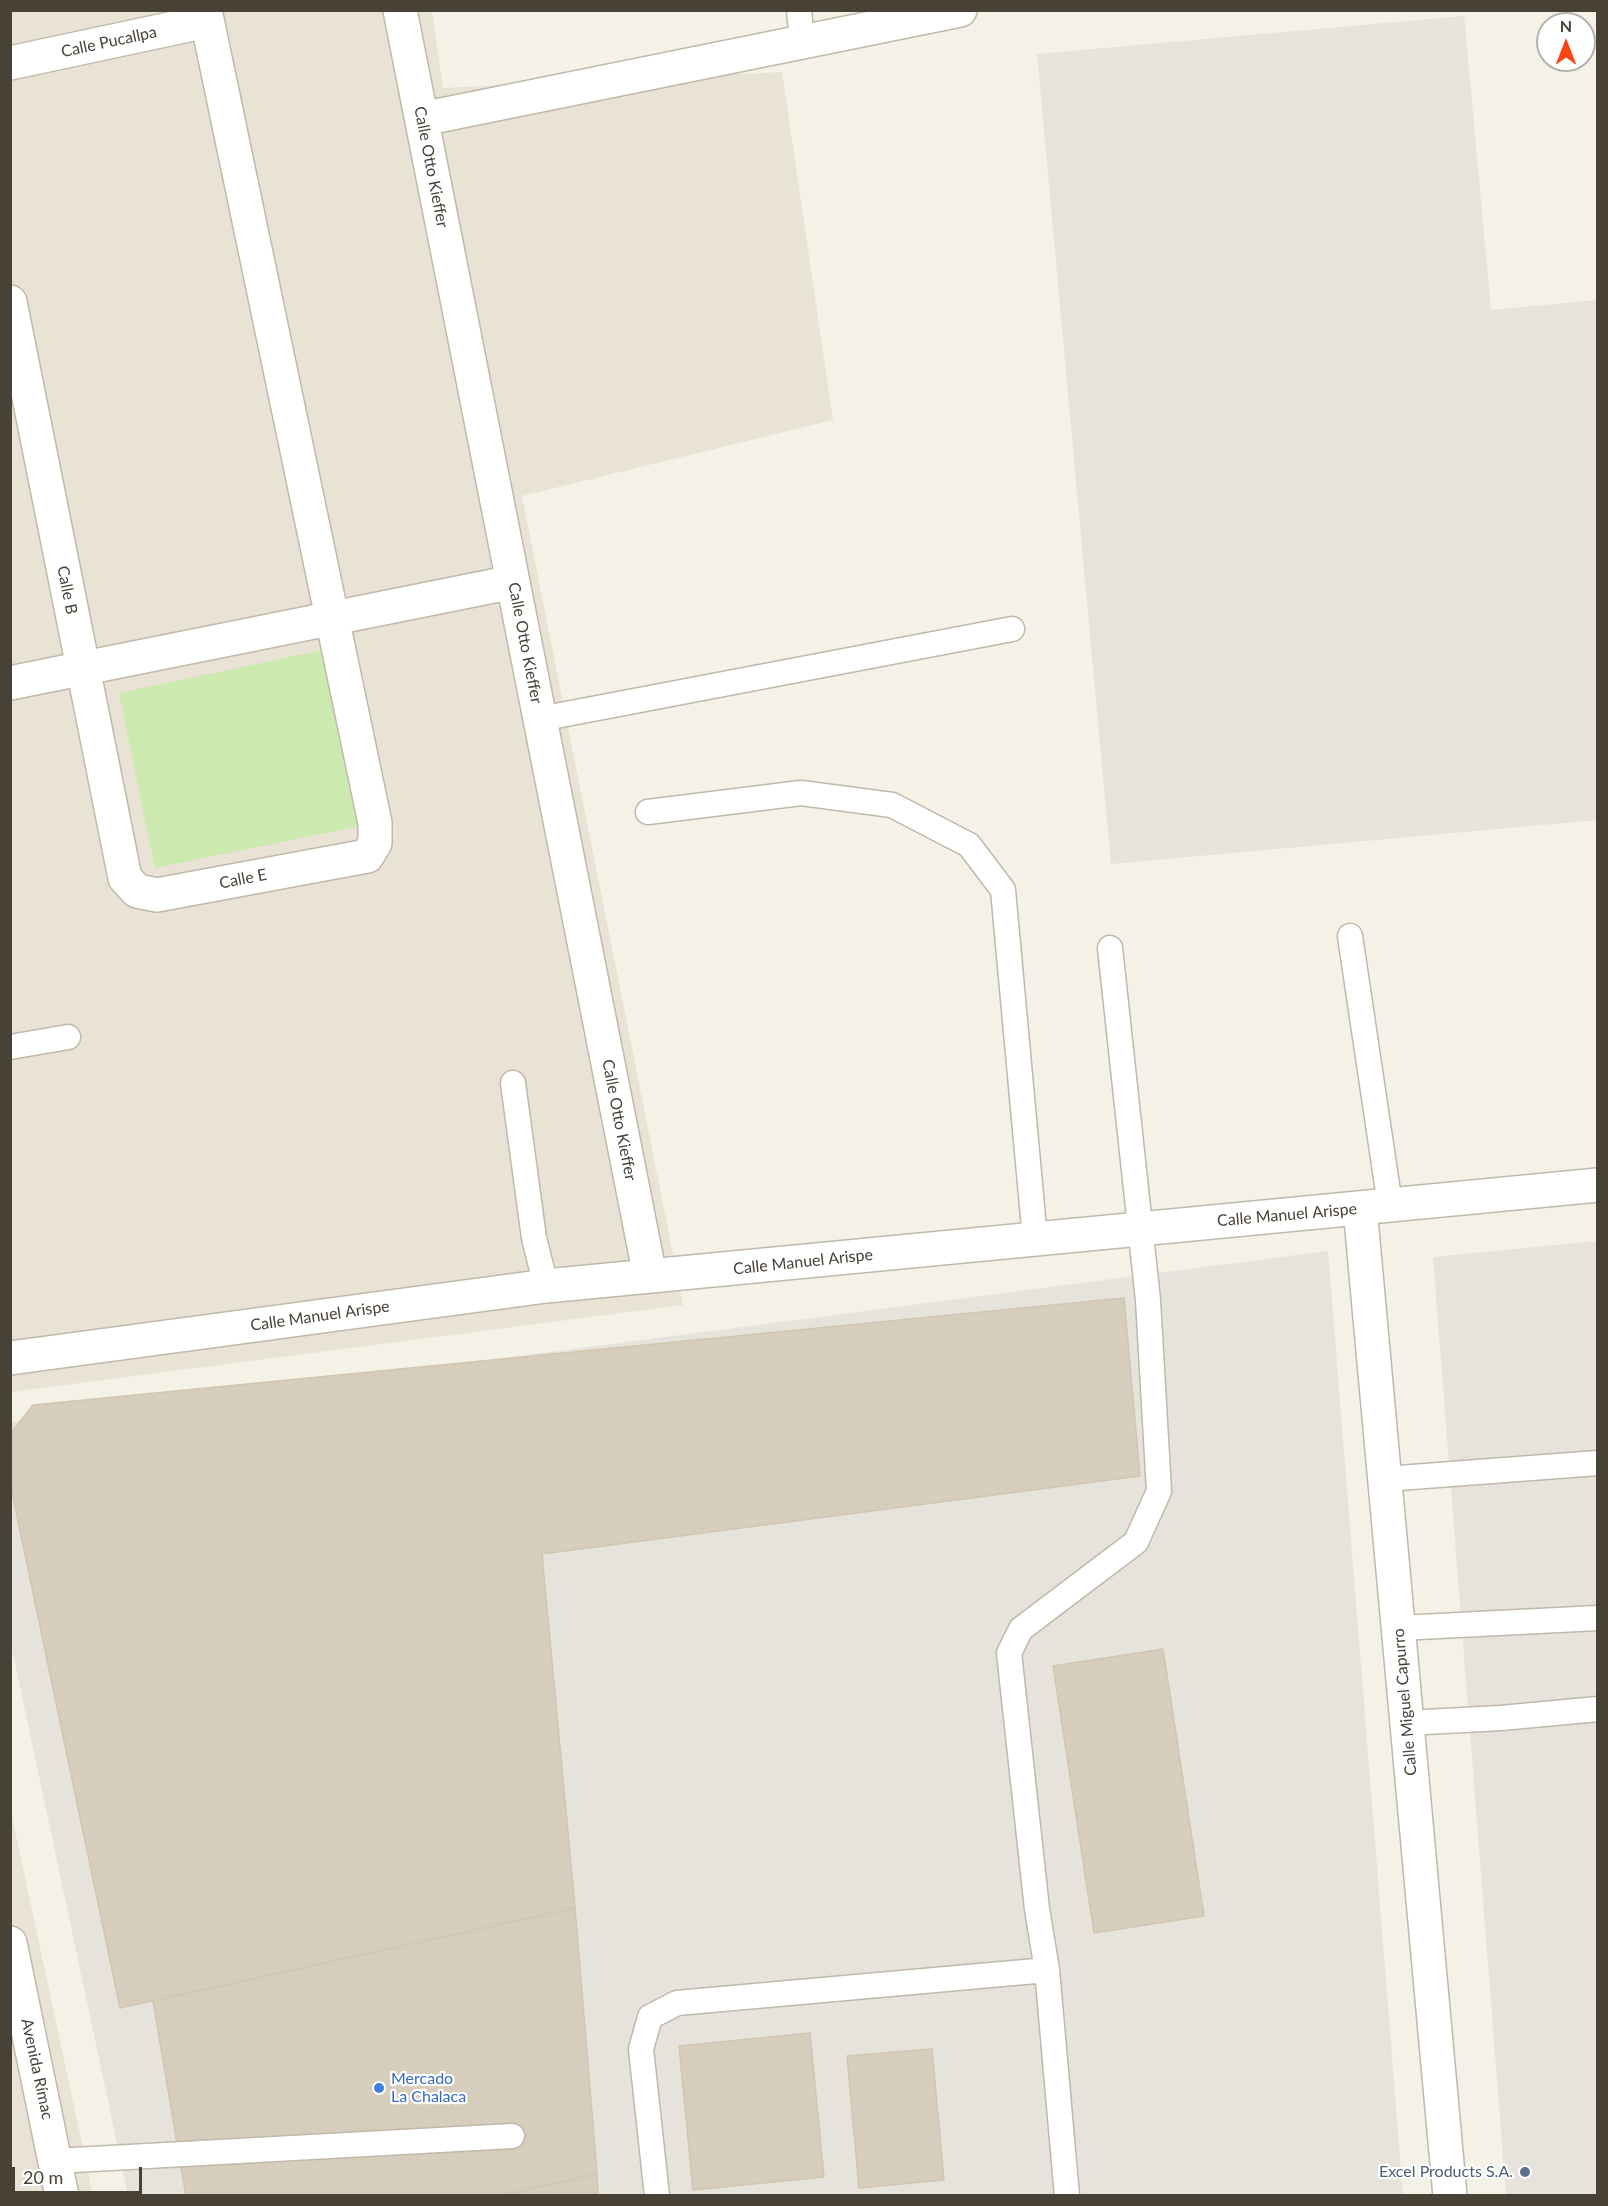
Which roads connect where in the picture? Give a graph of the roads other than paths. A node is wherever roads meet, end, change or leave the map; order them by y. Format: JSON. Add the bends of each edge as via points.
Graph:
{"nodes":[{"id":1,"x":400,"y":10,"type":"edge"},
{"id":2,"x":960,"y":10,"type":"edge"},
{"id":3,"x":206,"y":16,"type":"edge"},
{"id":4,"x":800,"y":26,"type":"edge"},
{"id":5,"x":10,"y":63,"type":"edge"},
{"id":6,"x":422,"y":119,"type":"junction"},
{"id":7,"x":10,"y":302,"type":"edge"},
{"id":8,"x":513,"y":582,"type":"junction"},
{"id":9,"x":333,"y":619,"type":"junction"},
{"id":10,"x":1012,"y":629,"type":"dead end"},
{"id":11,"x":82,"y":670,"type":"junction"},
{"id":12,"x":10,"y":683,"type":"edge"},
{"id":13,"x":540,"y":719,"type":"junction"},
{"id":14,"x":648,"y":812,"type":"dead end"},
{"id":15,"x":125,"y":879,"type":"joint"},
{"id":16,"x":1350,"y":936,"type":"dead end"},
{"id":17,"x":1110,"y":948,"type":"dead end"},
{"id":18,"x":68,"y":1037,"type":"dead end"},
{"id":19,"x":10,"y":1047,"type":"edge"},
{"id":20,"x":513,"y":1083,"type":"dead end"},
{"id":21,"x":1598,"y":1185,"type":"edge"},
{"id":22,"x":1375,"y":1207,"type":"junction"},
{"id":23,"x":1139,"y":1229,"type":"junction"},
{"id":24,"x":1035,"y":1239,"type":"junction"},
{"id":25,"x":650,"y":1276,"type":"junction"},
{"id":26,"x":546,"y":1286,"type":"junction"},
{"id":27,"x":10,"y":1358,"type":"edge"},
{"id":28,"x":1598,"y":1463,"type":"edge"},
{"id":29,"x":1385,"y":1479,"type":"junction"},
{"id":30,"x":1598,"y":1618,"type":"edge"},
{"id":31,"x":1398,"y":1628,"type":"junction"},
{"id":32,"x":1598,"y":1709,"type":"edge"},
{"id":33,"x":1407,"y":1723,"type":"junction"},
{"id":34,"x":10,"y":1942,"type":"edge"},
{"id":35,"x":1047,"y":1970,"type":"junction"},
{"id":36,"x":512,"y":2136,"type":"dead end"},
{"id":37,"x":56,"y":2161,"type":"junction"},
{"id":38,"x":62,"y":2196,"type":"edge"},
{"id":39,"x":657,"y":2196,"type":"edge"},
{"id":40,"x":1067,"y":2196,"type":"edge"},
{"id":41,"x":1450,"y":2196,"type":"edge"}],
"edges":[{"from":1,"to":6,"type":"street","name":"Calle Otto Kieffer"},
{"from":2,"to":4,"type":"street"},
{"from":3,"to":5,"type":"street","name":"Calle Pucallpa"},
{"from":3,"to":9,"type":"street"},
{"from":4,"to":6,"type":"street"},
{"from":6,"to":8,"type":"street","name":"Calle Otto Kieffer"},
{"from":7,"to":11,"type":"street","name":"Calle B"},
{"from":8,"to":9,"type":"street"},
{"from":8,"to":13,"type":"street","name":"Calle Otto Kieffer"},
{"from":9,"to":11,"type":"street"},
{"from":9,"to":15,"type":"street","name":"Calle E","via":[[375,823],[375,843],[367,856],[157,895],[137,891]]},
{"from":10,"to":13,"type":"lane"},
{"from":11,"to":12,"type":"street"},
{"from":11,"to":15,"type":"street","name":"Calle B"},
{"from":13,"to":25,"type":"street","name":"Calle Otto Kieffer"},
{"from":14,"to":24,"type":"lane","via":[[801,793],[892,805],[969,845],[1003,890]]},
{"from":16,"to":22,"type":"lane"},
{"from":17,"to":23,"type":"lane"},
{"from":18,"to":19,"type":"lane"},
{"from":20,"to":26,"type":"lane","via":[[534,1238]]},
{"from":21,"to":22,"type":"street","name":"Calle Manuel Arispe"},
{"from":22,"to":23,"type":"street","name":"Calle Manuel Arispe"},
{"from":22,"to":29,"type":"street","name":"Calle Miguel Capurro"},
{"from":23,"to":24,"type":"street","name":"Calle Manuel Arispe"},
{"from":23,"to":35,"type":"lane","via":[[1148,1300],[1159,1491],[1136,1542],[1021,1629],[1009,1653]]},
{"from":24,"to":25,"type":"street","name":"Calle Manuel Arispe"},
{"from":25,"to":26,"type":"street","name":"Calle Manuel Arispe"},
{"from":26,"to":27,"type":"street","name":"Calle Manuel Arispe"},
{"from":28,"to":29,"type":"lane"},
{"from":29,"to":31,"type":"street","name":"Calle Miguel Capurro"},
{"from":30,"to":31,"type":"lane"},
{"from":31,"to":33,"type":"street","name":"Calle Miguel Capurro"},
{"from":32,"to":33,"type":"lane"},
{"from":33,"to":41,"type":"street","name":"Calle Miguel Capurro"},
{"from":34,"to":37,"type":"street","name":"Avenida Rímac"},
{"from":35,"to":39,"type":"lane","via":[[677,2002],[650,2017],[641,2049]]},
{"from":35,"to":40,"type":"lane"},
{"from":36,"to":37,"type":"lane"},
{"from":37,"to":38,"type":"street","name":"Avenida Rímac"}]}
